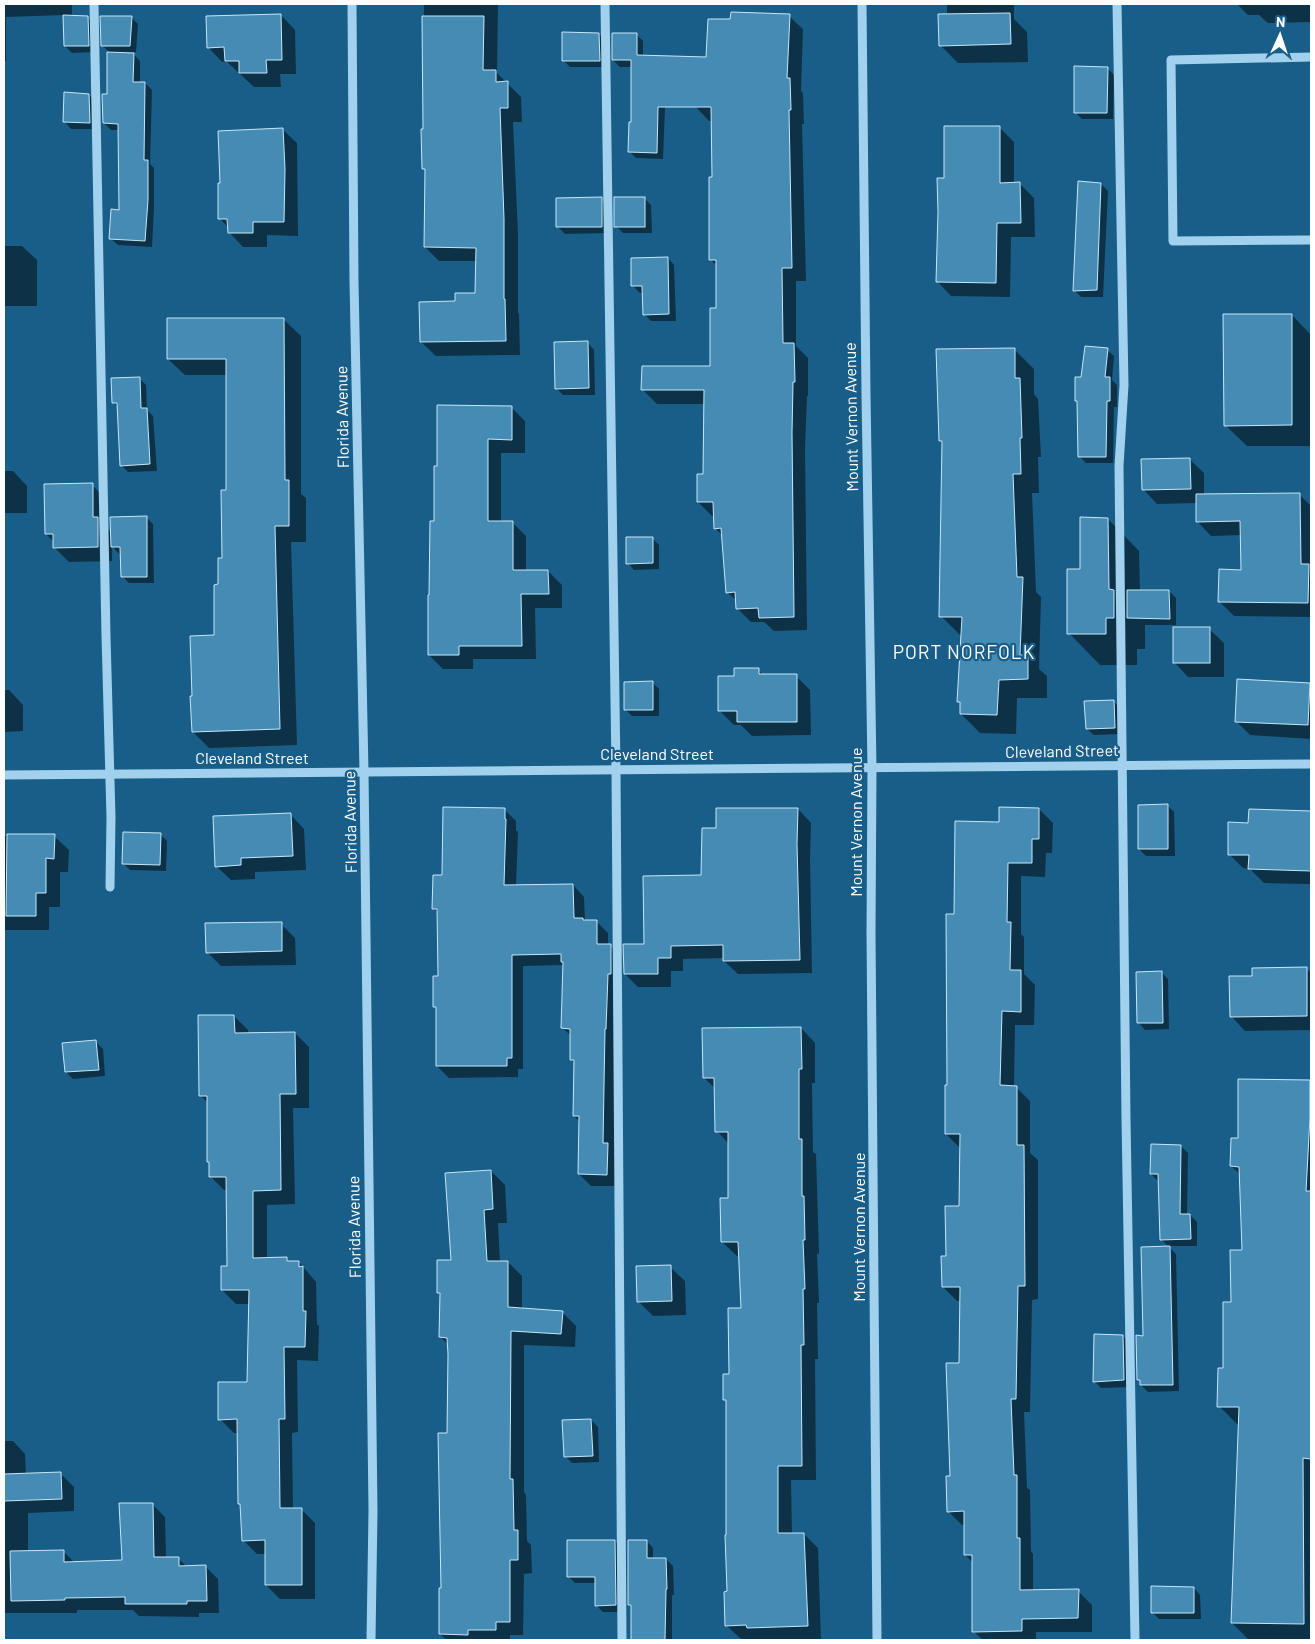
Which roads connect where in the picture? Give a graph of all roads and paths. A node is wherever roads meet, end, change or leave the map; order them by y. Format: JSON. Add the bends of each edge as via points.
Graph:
{"nodes":[{"id":1,"x":94,"y":4,"type":"edge"},
{"id":2,"x":352,"y":4,"type":"edge"},
{"id":3,"x":605,"y":4,"type":"edge"},
{"id":4,"x":862,"y":4,"type":"edge"},
{"id":5,"x":1117,"y":4,"type":"edge"},
{"id":6,"x":1311,"y":57,"type":"edge"},
{"id":7,"x":1311,"y":240,"type":"edge"},
{"id":8,"x":1311,"y":764,"type":"edge"},
{"id":9,"x":1123,"y":765,"type":"junction"},
{"id":10,"x":872,"y":768,"type":"junction"},
{"id":11,"x":616,"y":770,"type":"junction"},
{"id":12,"x":364,"y":772,"type":"junction"},
{"id":13,"x":110,"y":774,"type":"junction"},
{"id":14,"x":4,"y":775,"type":"edge"},
{"id":15,"x":110,"y":887,"type":"dead end"},
{"id":16,"x":371,"y":1640,"type":"edge"},
{"id":17,"x":622,"y":1640,"type":"edge"},
{"id":18,"x":877,"y":1640,"type":"edge"},
{"id":19,"x":1135,"y":1640,"type":"edge"}],
"edges":[{"from":1,"to":13,"type":"street"},
{"from":2,"to":12,"type":"street","name":"Florida Avenue"},
{"from":3,"to":11,"type":"street"},
{"from":4,"to":10,"type":"street","name":"Mount Vernon Avenue"},
{"from":5,"to":9,"type":"street","via":[[1124,385],[1120,466]]},
{"from":6,"to":7,"type":"street","via":[[1171,60],[1173,241]]},
{"from":8,"to":9,"type":"street","name":"Cleveland Street"},
{"from":9,"to":10,"type":"street","name":"Cleveland Street"},
{"from":9,"to":19,"type":"street"},
{"from":10,"to":11,"type":"street","name":"Cleveland Street"},
{"from":10,"to":18,"type":"street","name":"Mount Vernon Avenue"},
{"from":11,"to":12,"type":"street","name":"Cleveland Street"},
{"from":11,"to":17,"type":"street"},
{"from":12,"to":13,"type":"street","name":"Cleveland Street"},
{"from":12,"to":16,"type":"street","name":"Florida Avenue","via":[[373,1501]]},
{"from":13,"to":14,"type":"street","name":"Cleveland Street"},
{"from":13,"to":15,"type":"street"}]}
